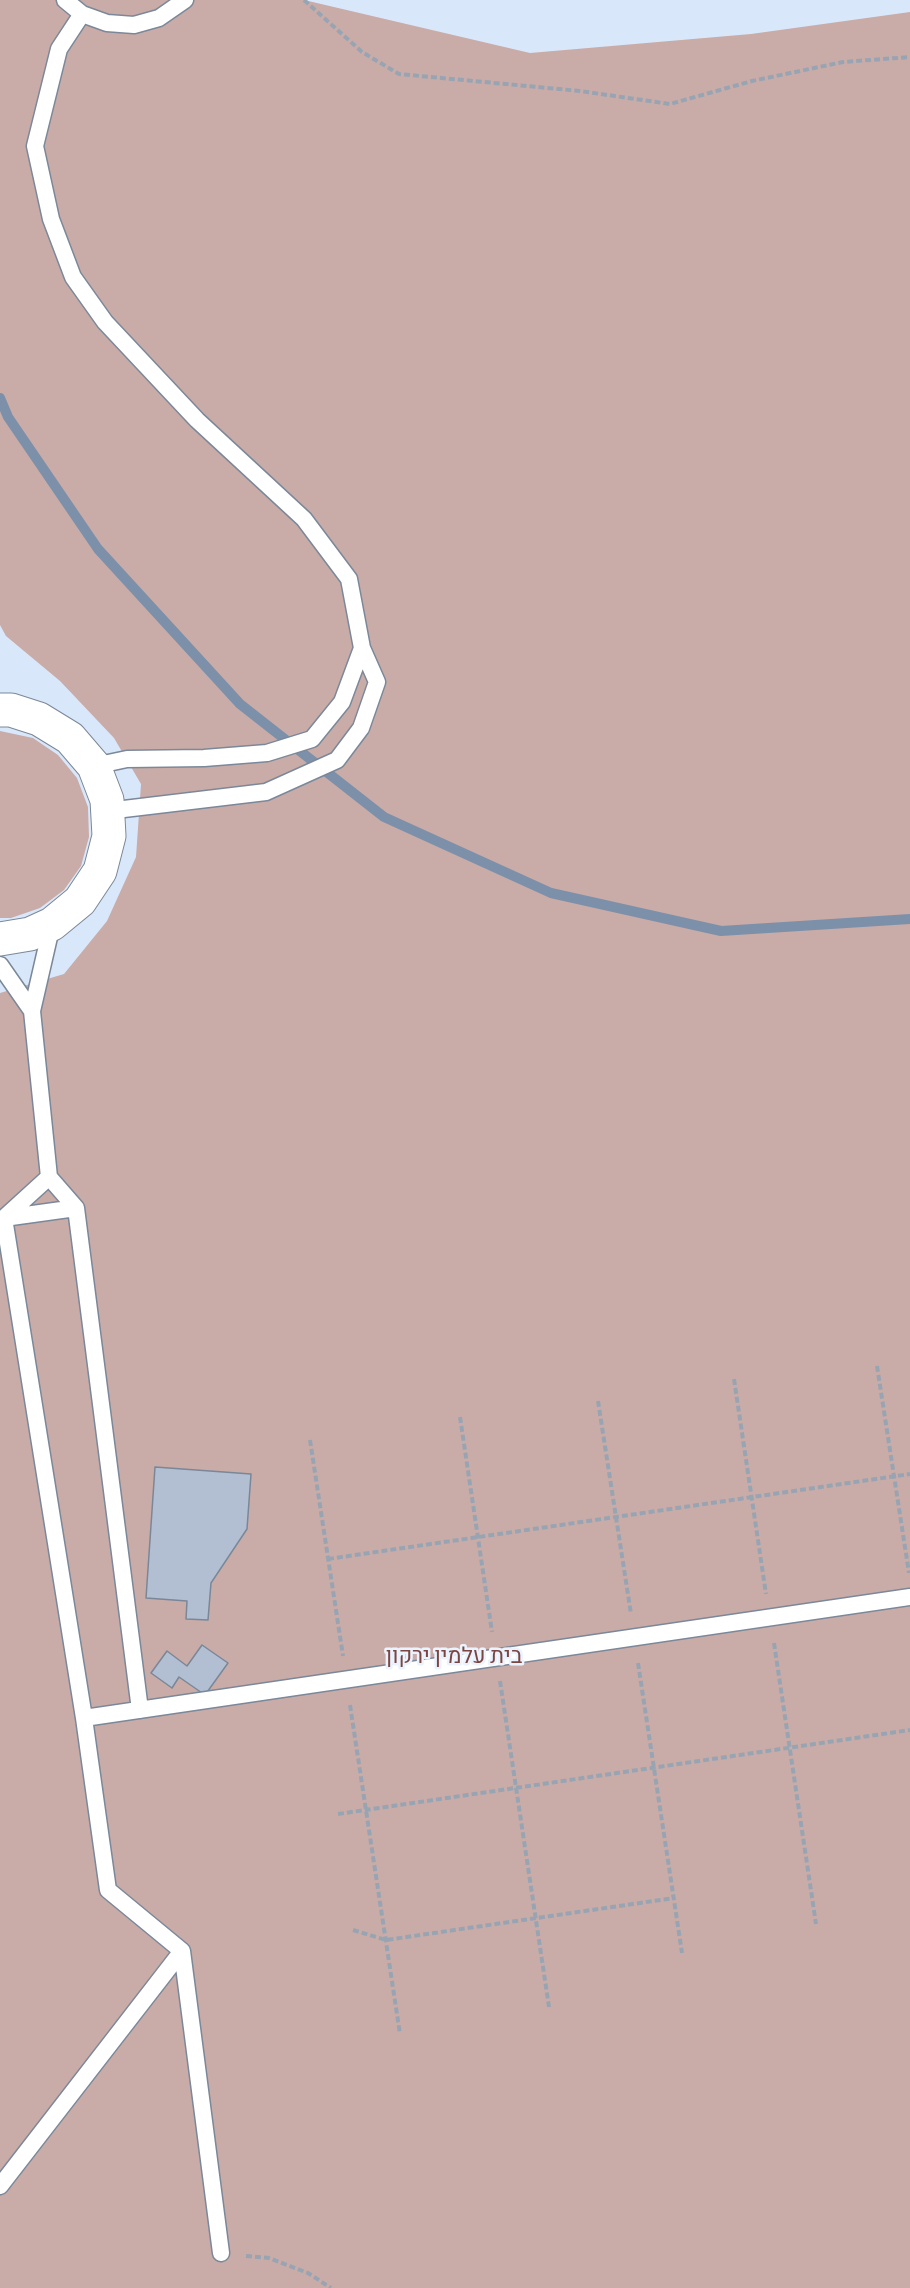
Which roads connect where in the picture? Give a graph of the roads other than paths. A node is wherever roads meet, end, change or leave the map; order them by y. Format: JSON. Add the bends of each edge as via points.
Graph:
{"nodes":[{"id":1,"x":65,"y":0,"type":"edge"},
{"id":2,"x":185,"y":0,"type":"edge"},
{"id":3,"x":82,"y":14,"type":"junction"},
{"id":4,"x":362,"y":648,"type":"junction"},
{"id":5,"x":0,"y":693,"type":"edge"},
{"id":6,"x":0,"y":710,"type":"edge"},
{"id":7,"x":39,"y":718,"type":"junction"},
{"id":8,"x":94,"y":766,"type":"junction"},
{"id":9,"x":107,"y":811,"type":"junction"},
{"id":10,"x":52,"y":924,"type":"junction"},
{"id":11,"x":0,"y":939,"type":"edge"},
{"id":12,"x":0,"y":965,"type":"edge"},
{"id":13,"x":32,"y":1011,"type":"junction"},
{"id":14,"x":49,"y":1177,"type":"junction"},
{"id":15,"x":76,"y":1208,"type":"junction"},
{"id":16,"x":2,"y":1219,"type":"edge"},
{"id":17,"x":910,"y":1597,"type":"edge"},
{"id":18,"x":140,"y":1710,"type":"junction"},
{"id":19,"x":84,"y":1718,"type":"junction"},
{"id":20,"x":182,"y":1951,"type":"junction"},
{"id":21,"x":0,"y":2186,"type":"edge"},
{"id":22,"x":221,"y":2253,"type":"road end"}],
"edges":[{"from":1,"to":3,"type":"lane"},
{"from":2,"to":3,"type":"lane","via":[[159,18],[134,25],[107,23]]},
{"from":3,"to":4,"type":"lane","via":[[58,49],[35,146],[51,219],[73,277],[105,322],[189,412],[304,519],[349,579]]},
{"from":4,"to":8,"type":"lane","via":[[342,702],[312,739],[267,753],[127,759]]},
{"from":4,"to":9,"type":"lane","via":[[377,682],[361,728],[337,760],[266,792]]},
{"from":5,"to":7,"type":"street"},
{"from":6,"to":7,"type":"street"},
{"from":7,"to":8,"type":"street","via":[[70,738]]},
{"from":8,"to":9,"type":"street","via":[[107,800]]},
{"from":9,"to":10,"type":"street","via":[[109,836],[100,871],[80,901]]},
{"from":10,"to":11,"type":"street","via":[[30,934]]},
{"from":10,"to":13,"type":"lane"},
{"from":12,"to":13,"type":"lane"},
{"from":13,"to":14,"type":"lane"},
{"from":14,"to":15,"type":"lane"},
{"from":14,"to":16,"type":"lane"},
{"from":15,"to":16,"type":"lane"},
{"from":15,"to":18,"type":"lane"},
{"from":16,"to":19,"type":"lane"},
{"from":17,"to":18,"type":"lane"},
{"from":18,"to":19,"type":"lane"},
{"from":19,"to":20,"type":"lane","via":[[108,1890]]},
{"from":20,"to":21,"type":"lane"},
{"from":20,"to":22,"type":"lane"}]}
